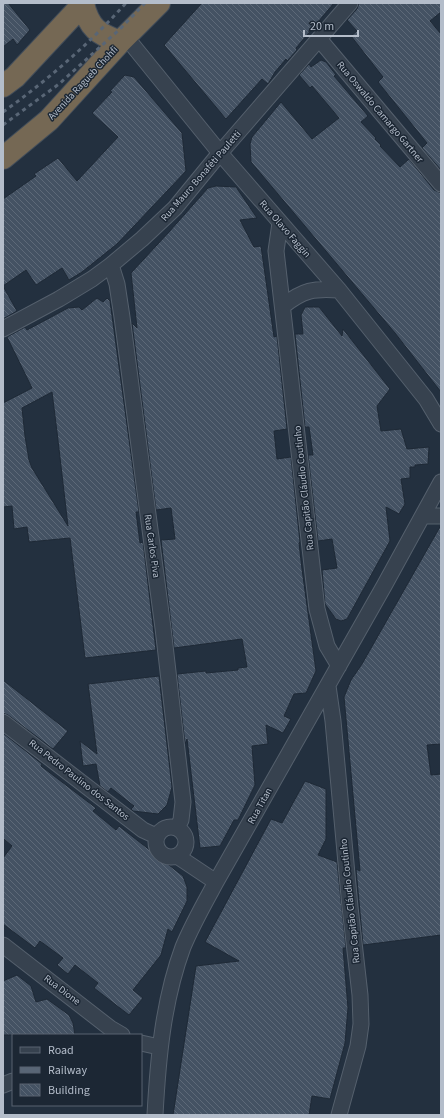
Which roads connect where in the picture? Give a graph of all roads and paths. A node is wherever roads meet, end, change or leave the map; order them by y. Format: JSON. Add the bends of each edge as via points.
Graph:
{"nodes":[{"id":1,"x":83,"y":3,"type":"edge"},
{"id":2,"x":350,"y":3,"type":"edge"},
{"id":3,"x":152,"y":6,"type":"edge"},
{"id":4,"x":123,"y":40,"type":"junction"},
{"id":5,"x":320,"y":40,"type":"junction"},
{"id":6,"x":3,"y":86,"type":"edge"},
{"id":7,"x":220,"y":153,"type":"junction"},
{"id":8,"x":3,"y":158,"type":"edge"},
{"id":9,"x":441,"y":184,"type":"edge"},
{"id":10,"x":280,"y":222,"type":"junction"},
{"id":11,"x":111,"y":265,"type":"junction"},
{"id":12,"x":339,"y":290,"type":"junction"},
{"id":13,"x":283,"y":306,"type":"junction"},
{"id":14,"x":3,"y":328,"type":"edge"},
{"id":15,"x":441,"y":424,"type":"edge"},
{"id":16,"x":441,"y":482,"type":"edge"},
{"id":17,"x":423,"y":516,"type":"junction"},
{"id":18,"x":441,"y":516,"type":"edge"},
{"id":19,"x":339,"y":666,"type":"junction"},
{"id":20,"x":328,"y":686,"type":"junction"},
{"id":21,"x":3,"y":722,"type":"edge"},
{"id":22,"x":177,"y":828,"type":"junction"},
{"id":23,"x":156,"y":836,"type":"junction"},
{"id":24,"x":177,"y":856,"type":"junction"},
{"id":25,"x":216,"y":882,"type":"junction"},
{"id":26,"x":3,"y":945,"type":"edge"},
{"id":27,"x":120,"y":1034,"type":"edge"},
{"id":28,"x":142,"y":1043,"type":"edge"},
{"id":29,"x":159,"y":1047,"type":"junction"},
{"id":30,"x":155,"y":1115,"type":"edge"},
{"id":31,"x":338,"y":1115,"type":"edge"}],
"edges":[{"from":1,"to":4,"type":"highway","via":[[90,23],[98,32]]},
{"from":1,"to":6,"type":"highway","via":[[15,77]]},
{"from":2,"to":5,"type":"street","name":"Rua Mauro Bonaféti Pauletti"},
{"from":3,"to":4,"type":"highway","name":"Avenida Ragueb Chohfi"},
{"from":4,"to":7,"type":"street","name":"Rua Olavo Faggin","via":[[144,58]]},
{"from":4,"to":8,"type":"highway","name":"Avenida Ragueb Chohfi","via":[[49,120]]},
{"from":5,"to":7,"type":"street","name":"Rua Mauro Bonaféti Pauletti"},
{"from":5,"to":9,"type":"street","name":"Rua Oswaldo Camargo Gartner"},
{"from":7,"to":10,"type":"street","name":"Rua Olavo Faggin"},
{"from":7,"to":11,"type":"street","name":"Rua Mauro Bonaféti Pauletti","via":[[175,208]]},
{"from":10,"to":12,"type":"street","name":"Rua Olavo Faggin"},
{"from":10,"to":13,"type":"street","name":"Rua Capitão Cláudio Coutinho","via":[[276,251]]},
{"from":11,"to":14,"type":"street","name":"Rua Mauro Bonaféti Pauletti","via":[[59,299]]},
{"from":11,"to":22,"type":"street","name":"Rua Carlos Piva","via":[[122,317],[163,628],[183,802],[181,820]]},
{"from":12,"to":13,"type":"street","via":[[318,289],[305,292]]},
{"from":12,"to":15,"type":"street","name":"Rua Olavo Faggin","via":[[426,399]]},
{"from":13,"to":19,"type":"street","name":"Rua Capitão Cláudio Coutinho","via":[[317,609],[327,646]]},
{"from":16,"to":17,"type":"street","name":"Rua Titan"},
{"from":17,"to":18,"type":"street"},
{"from":17,"to":19,"type":"street","name":"Rua Titan"},
{"from":19,"to":20,"type":"street","name":"Rua Titan"},
{"from":20,"to":25,"type":"street","name":"Rua Titan"},
{"from":20,"to":31,"type":"street","name":"Rua Capitão Cláudio Coutinho","via":[[361,1024],[358,1046]]},
{"from":21,"to":23,"type":"street","name":"Rua Pedro Paulino dos Santos","via":[[143,830]]},
{"from":22,"to":23,"type":"street","via":[[167,827]]},
{"from":22,"to":24,"type":"street","via":[[184,834],[186,844]]},
{"from":23,"to":24,"type":"street","via":[[156,846],[162,854]]},
{"from":24,"to":25,"type":"street"},
{"from":25,"to":29,"type":"street","name":"Rua Titan","via":[[183,947],[172,983]]},
{"from":26,"to":27,"type":"street","name":"Rua Dione"},
{"from":28,"to":29,"type":"street"},
{"from":29,"to":30,"type":"street","name":"Rua Titan"}]}
